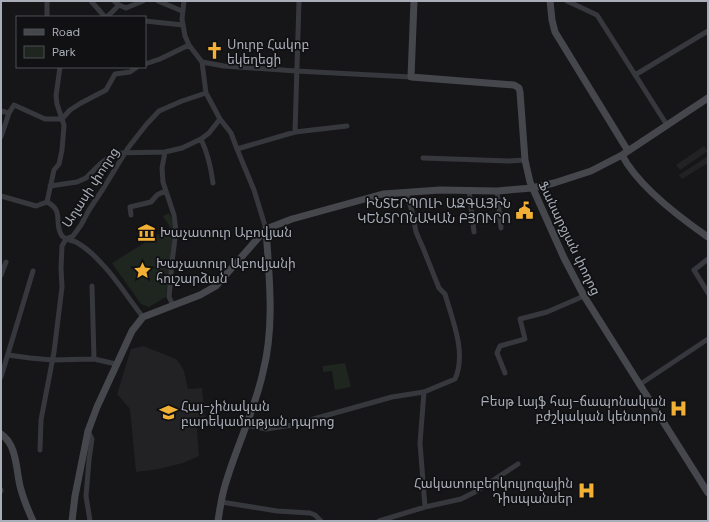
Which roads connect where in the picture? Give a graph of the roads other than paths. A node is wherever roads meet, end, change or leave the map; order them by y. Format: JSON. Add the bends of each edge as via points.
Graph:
{"nodes":[{"id":1,"x":47,"y":1,"type":"edge"},
{"id":2,"x":91,"y":1,"type":"edge"},
{"id":3,"x":114,"y":1,"type":"edge"},
{"id":4,"x":143,"y":1,"type":"edge"},
{"id":5,"x":158,"y":1,"type":"edge"},
{"id":6,"x":184,"y":1,"type":"edge"},
{"id":7,"x":299,"y":1,"type":"edge"},
{"id":8,"x":414,"y":1,"type":"edge"},
{"id":9,"x":550,"y":1,"type":"edge"},
{"id":10,"x":567,"y":1,"type":"edge"},
{"id":11,"x":119,"y":5,"type":"junction"},
{"id":12,"x":182,"y":11,"type":"junction"},
{"id":13,"x":47,"y":16,"type":"edge"},
{"id":14,"x":105,"y":16,"type":"edge"},
{"id":15,"x":107,"y":16,"type":"edge"},
{"id":16,"x":146,"y":21,"type":"edge"},
{"id":17,"x":182,"y":25,"type":"junction"},
{"id":18,"x":708,"y":31,"type":"edge"},
{"id":19,"x":189,"y":45,"type":"junction"},
{"id":20,"x":202,"y":62,"type":"junction"},
{"id":21,"x":146,"y":64,"type":"edge"},
{"id":22,"x":60,"y":68,"type":"edge"},
{"id":23,"x":136,"y":68,"type":"edge"},
{"id":24,"x":296,"y":71,"type":"junction"},
{"id":25,"x":635,"y":75,"type":"junction"},
{"id":26,"x":410,"y":77,"type":"junction"},
{"id":27,"x":206,"y":93,"type":"junction"},
{"id":28,"x":708,"y":98,"type":"edge"},
{"id":29,"x":1,"y":110,"type":"edge"},
{"id":30,"x":9,"y":113,"type":"junction"},
{"id":31,"x":62,"y":119,"type":"junction"},
{"id":32,"x":220,"y":119,"type":"junction"},
{"id":33,"x":667,"y":125,"type":"junction"},
{"id":34,"x":347,"y":126,"type":"dead end"},
{"id":35,"x":295,"y":132,"type":"junction"},
{"id":36,"x":1,"y":137,"type":"edge"},
{"id":37,"x":201,"y":139,"type":"junction"},
{"id":38,"x":237,"y":149,"type":"junction"},
{"id":39,"x":165,"y":152,"type":"junction"},
{"id":40,"x":625,"y":153,"type":"junction"},
{"id":41,"x":125,"y":154,"type":"junction"},
{"id":42,"x":423,"y":158,"type":"dead end"},
{"id":43,"x":525,"y":160,"type":"junction"},
{"id":44,"x":213,"y":183,"type":"dead end"},
{"id":45,"x":50,"y":186,"type":"junction"},
{"id":46,"x":532,"y":188,"type":"junction"},
{"id":47,"x":469,"y":190,"type":"junction"},
{"id":48,"x":165,"y":191,"type":"junction"},
{"id":49,"x":497,"y":191,"type":"junction"},
{"id":50,"x":406,"y":192,"type":"junction"},
{"id":51,"x":1,"y":196,"type":"edge"},
{"id":52,"x":47,"y":202,"type":"junction"},
{"id":53,"x":131,"y":215,"type":"dead end"},
{"id":54,"x":501,"y":228,"type":"dead end"},
{"id":55,"x":265,"y":230,"type":"junction"},
{"id":56,"x":474,"y":232,"type":"dead end"},
{"id":57,"x":708,"y":237,"type":"edge"},
{"id":58,"x":66,"y":239,"type":"junction"},
{"id":59,"x":708,"y":259,"type":"edge"},
{"id":60,"x":6,"y":262,"type":"dead end"},
{"id":61,"x":33,"y":271,"type":"dead end"},
{"id":62,"x":1,"y":275,"type":"edge"},
{"id":63,"x":92,"y":286,"type":"dead end"},
{"id":64,"x":708,"y":293,"type":"edge"},
{"id":65,"x":584,"y":296,"type":"junction"},
{"id":66,"x":173,"y":305,"type":"junction"},
{"id":67,"x":143,"y":317,"type":"junction"},
{"id":68,"x":708,"y":339,"type":"edge"},
{"id":69,"x":8,"y":355,"type":"junction"},
{"id":70,"x":94,"y":359,"type":"junction"},
{"id":71,"x":52,"y":360,"type":"junction"},
{"id":72,"x":116,"y":364,"type":"junction"},
{"id":73,"x":505,"y":373,"type":"dead end"},
{"id":74,"x":1,"y":377,"type":"edge"},
{"id":75,"x":639,"y":385,"type":"junction"},
{"id":76,"x":424,"y":392,"type":"junction"},
{"id":77,"x":246,"y":425,"type":"junction"},
{"id":78,"x":88,"y":430,"type":"junction"},
{"id":79,"x":1,"y":434,"type":"edge"},
{"id":80,"x":40,"y":450,"type":"dead end"},
{"id":81,"x":518,"y":464,"type":"dead end"},
{"id":82,"x":708,"y":493,"type":"edge"},
{"id":83,"x":221,"y":502,"type":"junction"},
{"id":84,"x":425,"y":507,"type":"junction"},
{"id":85,"x":33,"y":521,"type":"edge"},
{"id":86,"x":72,"y":521,"type":"edge"},
{"id":87,"x":90,"y":521,"type":"edge"},
{"id":88,"x":217,"y":521,"type":"edge"},
{"id":89,"x":321,"y":521,"type":"edge"},
{"id":90,"x":379,"y":521,"type":"edge"}],
"edges":[{"from":1,"to":13,"type":"street"},
{"from":2,"to":14,"type":"street"},
{"from":3,"to":11,"type":"street"},
{"from":4,"to":11,"type":"street","via":[[127,8]]},
{"from":5,"to":12,"type":"street"},
{"from":6,"to":12,"type":"street"},
{"from":7,"to":24,"type":"street"},
{"from":8,"to":26,"type":"street"},
{"from":9,"to":40,"type":"street","via":[[555,32]]},
{"from":10,"to":25,"type":"street","via":[[597,15]]},
{"from":11,"to":15,"type":"street"},
{"from":12,"to":17,"type":"street"},
{"from":16,"to":17,"type":"street"},
{"from":17,"to":19,"type":"street"},
{"from":18,"to":25,"type":"street"},
{"from":19,"to":20,"type":"street"},
{"from":19,"to":21,"type":"street"},
{"from":20,"to":24,"type":"street","name":"Ֆանարջյան փողոց"},
{"from":20,"to":27,"type":"street"},
{"from":22,"to":31,"type":"street","via":[[56,96]]},
{"from":23,"to":31,"type":"street","via":[[130,72],[115,74],[106,90],[81,102]]},
{"from":24,"to":26,"type":"street","name":"Ֆանարջյան փողոց"},
{"from":24,"to":35,"type":"street"},
{"from":25,"to":33,"type":"street"},
{"from":26,"to":43,"type":"street","name":"Ֆանարջյան փողոց","via":[[517,86],[520,92]]},
{"from":27,"to":32,"type":"street"},
{"from":27,"to":41,"type":"street","name":"Աղասի փողոց","via":[[182,100],[159,111]]},
{"from":28,"to":33,"type":"street"},
{"from":29,"to":30,"type":"street"},
{"from":30,"to":31,"type":"street","via":[[14,105],[45,119]]},
{"from":30,"to":36,"type":"street"},
{"from":31,"to":45,"type":"street","via":[[62,150]]},
{"from":32,"to":37,"type":"street"},
{"from":32,"to":38,"type":"street","via":[[231,133]]},
{"from":33,"to":40,"type":"street"},
{"from":34,"to":35,"type":"street"},
{"from":35,"to":38,"type":"street"},
{"from":37,"to":39,"type":"street","via":[[182,148]]},
{"from":37,"to":44,"type":"street","via":[[211,163]]},
{"from":38,"to":55,"type":"street","via":[[254,190]]},
{"from":39,"to":41,"type":"street"},
{"from":39,"to":48,"type":"street","via":[[162,168]]},
{"from":40,"to":46,"type":"street","via":[[591,171]]},
{"from":40,"to":57,"type":"street","via":[[631,170],[657,198]]},
{"from":41,"to":45,"type":"street","via":[[112,154],[86,178],[77,182]]},
{"from":41,"to":58,"type":"street","name":"Աղասի փողոց","via":[[81,225],[73,236]]},
{"from":42,"to":43,"type":"street"},
{"from":43,"to":46,"type":"street","name":"Ֆանարջյան փողոց"},
{"from":45,"to":52,"type":"street"},
{"from":46,"to":49,"type":"street"},
{"from":46,"to":65,"type":"street","name":"Ֆանարջյան փողոց"},
{"from":47,"to":49,"type":"street"},
{"from":47,"to":50,"type":"street"},
{"from":47,"to":56,"type":"street"},
{"from":48,"to":53,"type":"street","via":[[152,202],[130,207]]},
{"from":48,"to":66,"type":"street","via":[[169,196],[176,231],[169,297]]},
{"from":49,"to":54,"type":"street"},
{"from":50,"to":55,"type":"street","via":[[383,194],[292,219]]},
{"from":50,"to":76,"type":"street","via":[[422,248],[445,294],[458,344],[459,356],[455,379]]},
{"from":51,"to":52,"type":"street","via":[[36,206]]},
{"from":52,"to":58,"type":"street","via":[[56,209],[59,229]]},
{"from":55,"to":66,"type":"street","via":[[216,286]]},
{"from":55,"to":77,"type":"street","via":[[270,282],[268,341],[264,372]]},
{"from":55,"to":88,"type":"street","via":[[268,281],[266,342],[251,407],[224,480]]},
{"from":58,"to":67,"type":"street","via":[[76,242],[102,264]]},
{"from":58,"to":71,"type":"street","name":"Աղասի փողոց","via":[[62,246],[62,287]]},
{"from":59,"to":64,"type":"street","via":[[694,270]]},
{"from":60,"to":62,"type":"street"},
{"from":61,"to":69,"type":"street"},
{"from":63,"to":70,"type":"street"},
{"from":65,"to":73,"type":"street","via":[[547,312],[520,319],[525,339],[500,346],[497,353]]},
{"from":65,"to":75,"type":"street","name":"Ֆանարջյան փողոց"},
{"from":66,"to":67,"type":"street"},
{"from":67,"to":72,"type":"street","via":[[132,331]]},
{"from":68,"to":75,"type":"street"},
{"from":69,"to":71,"type":"street"},
{"from":69,"to":74,"type":"street"},
{"from":70,"to":71,"type":"street"},
{"from":70,"to":72,"type":"street"},
{"from":71,"to":80,"type":"street","name":"Աղասի փողոց","via":[[41,420]]},
{"from":72,"to":78,"type":"street"},
{"from":75,"to":82,"type":"street","name":"Ֆանարջյան փողոց"},
{"from":76,"to":77,"type":"street","via":[[392,397],[292,425],[266,429]]},
{"from":76,"to":84,"type":"street","via":[[420,443]]},
{"from":77,"to":83,"type":"street","via":[[226,480]]},
{"from":78,"to":86,"type":"street"},
{"from":78,"to":87,"type":"street","via":[[92,439],[86,496]]},
{"from":79,"to":85,"type":"street","via":[[9,442],[13,452],[20,486]]},
{"from":81,"to":84,"type":"street","via":[[466,497]]},
{"from":83,"to":88,"type":"street"},
{"from":83,"to":89,"type":"street","via":[[277,511],[310,513]]},
{"from":84,"to":90,"type":"street"}]}
